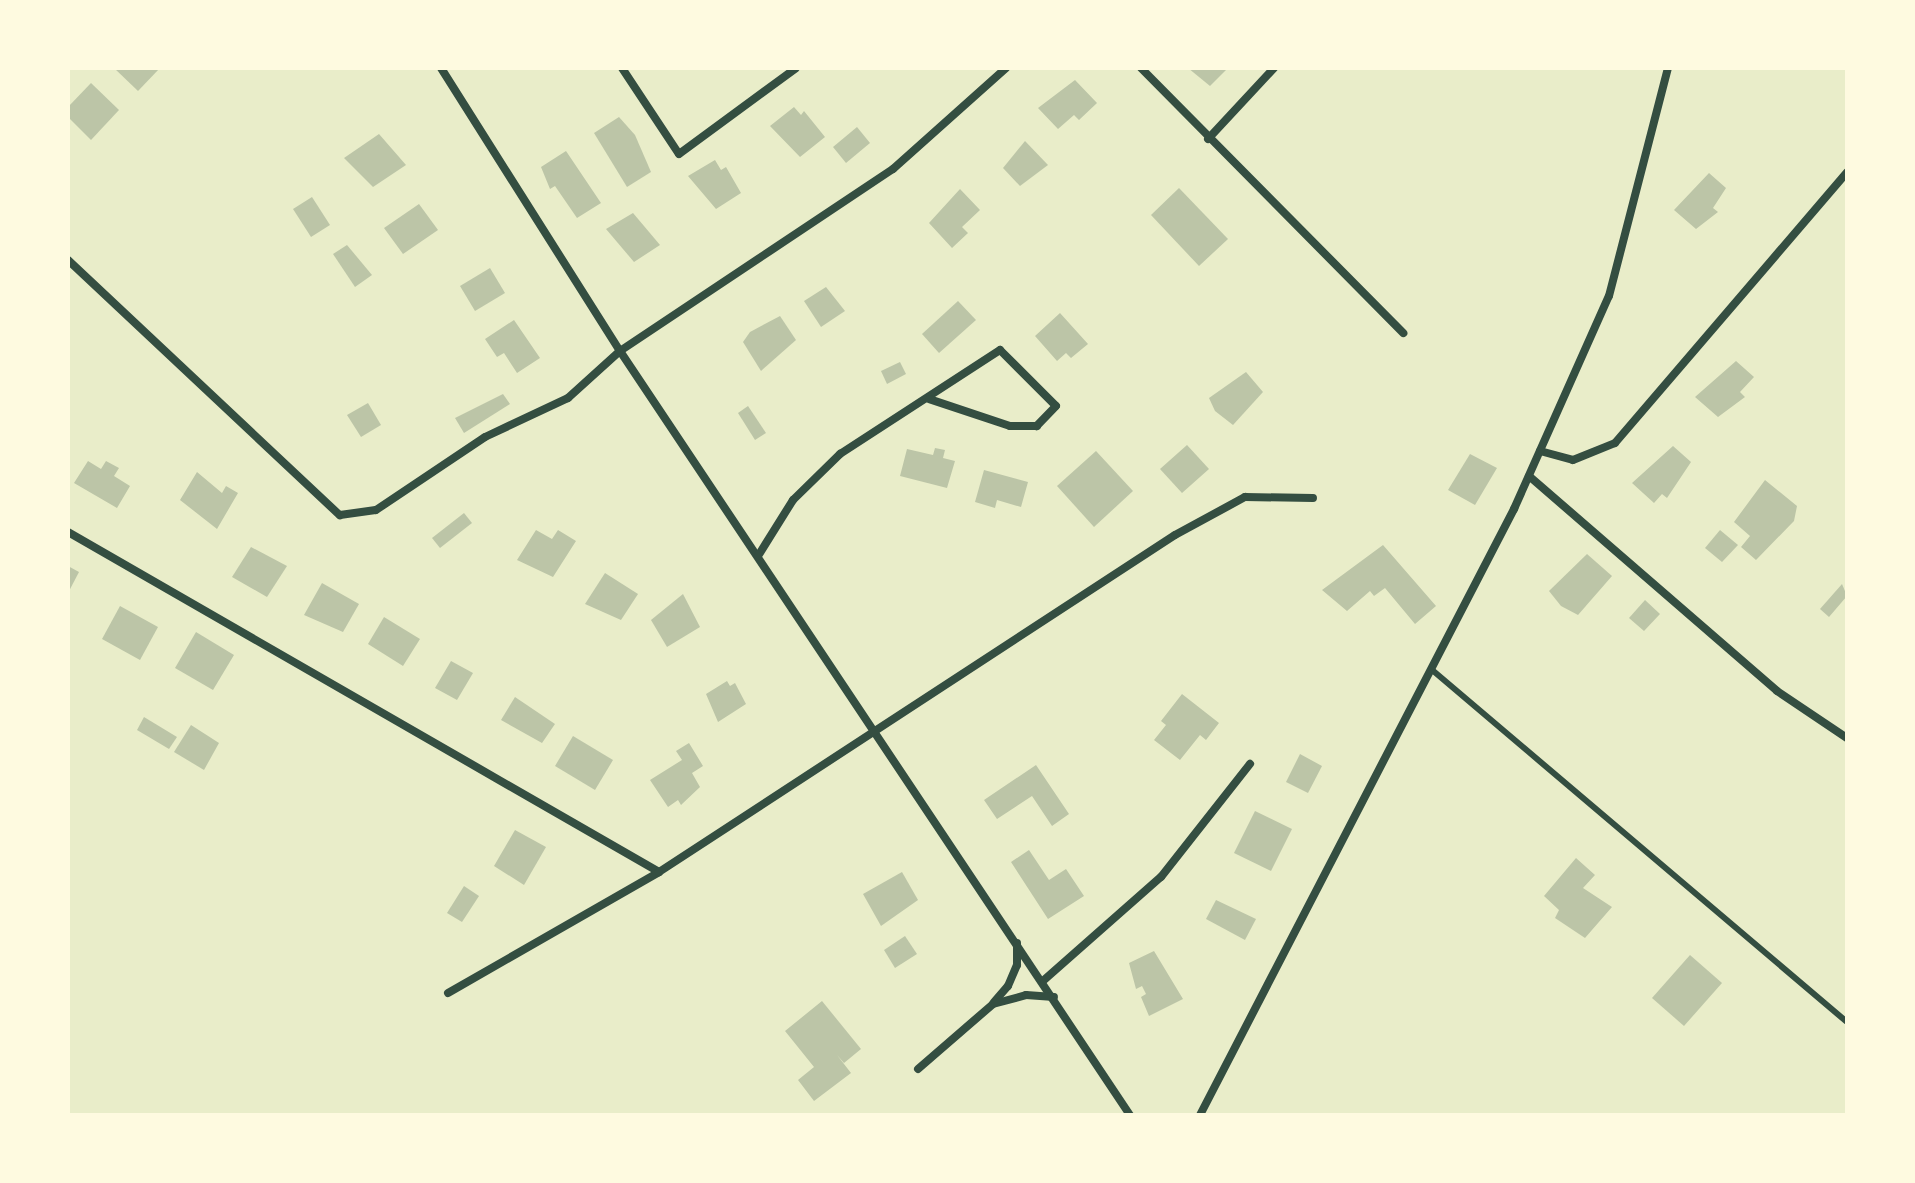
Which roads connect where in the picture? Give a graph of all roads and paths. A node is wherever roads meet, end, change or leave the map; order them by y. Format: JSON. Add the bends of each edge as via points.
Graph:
{"nodes":[{"id":1,"x":441,"y":68,"type":"edge"},
{"id":2,"x":622,"y":68,"type":"edge"},
{"id":3,"x":796,"y":68,"type":"edge"},
{"id":4,"x":1006,"y":68,"type":"edge"},
{"id":5,"x":1141,"y":68,"type":"edge"},
{"id":6,"x":1274,"y":68,"type":"edge"},
{"id":7,"x":1668,"y":68,"type":"edge"},
{"id":8,"x":1208,"y":139,"type":"junction"},
{"id":9,"x":1847,"y":172,"type":"edge"},
{"id":10,"x":68,"y":260,"type":"edge"},
{"id":11,"x":1403,"y":333,"type":"dead end"},
{"id":12,"x":620,"y":351,"type":"junction"},
{"id":13,"x":929,"y":399,"type":"junction"},
{"id":14,"x":1540,"y":451,"type":"junction"},
{"id":15,"x":1529,"y":476,"type":"junction"},
{"id":16,"x":1313,"y":498,"type":"dead end"},
{"id":17,"x":68,"y":532,"type":"edge"},
{"id":18,"x":758,"y":556,"type":"junction"},
{"id":19,"x":1431,"y":669,"type":"junction"},
{"id":20,"x":873,"y":735,"type":"junction"},
{"id":21,"x":1847,"y":738,"type":"edge"},
{"id":22,"x":1250,"y":764,"type":"dead end"},
{"id":23,"x":659,"y":872,"type":"junction"},
{"id":24,"x":1017,"y":942,"type":"junction"},
{"id":25,"x":1044,"y":980,"type":"junction"},
{"id":26,"x":448,"y":993,"type":"dead end"},
{"id":27,"x":1054,"y":997,"type":"junction"},
{"id":28,"x":993,"y":1004,"type":"junction"},
{"id":29,"x":1847,"y":1022,"type":"edge"},
{"id":30,"x":918,"y":1069,"type":"dead end"},
{"id":31,"x":1130,"y":1115,"type":"edge"},
{"id":32,"x":1200,"y":1115,"type":"edge"}],
"edges":[{"from":1,"to":12,"type":"street"},
{"from":2,"to":3,"type":"street","via":[[679,154]]},
{"from":4,"to":12,"type":"street","via":[[893,169]]},
{"from":5,"to":8,"type":"street"},
{"from":6,"to":8,"type":"street"},
{"from":7,"to":14,"type":"street","via":[[1609,296]]},
{"from":8,"to":11,"type":"street"},
{"from":9,"to":14,"type":"street","via":[[1615,443],[1573,460]]},
{"from":10,"to":12,"type":"street","via":[[340,515],[376,510],[485,437],[568,398]]},
{"from":12,"to":18,"type":"street"},
{"from":13,"to":13,"type":"street","via":[[1000,350],[1056,406],[1037,426],[1010,426]]},
{"from":13,"to":18,"type":"street","via":[[840,454],[793,500]]},
{"from":14,"to":15,"type":"street"},
{"from":15,"to":19,"type":"street"},
{"from":15,"to":21,"type":"street","via":[[1777,691]]},
{"from":16,"to":20,"type":"street","via":[[1245,497],[1175,535]]},
{"from":17,"to":23,"type":"street"},
{"from":18,"to":20,"type":"street"},
{"from":19,"to":29,"type":"lane"},
{"from":19,"to":32,"type":"street"},
{"from":20,"to":23,"type":"street"},
{"from":20,"to":24,"type":"street"},
{"from":22,"to":25,"type":"street","via":[[1161,877]]},
{"from":23,"to":26,"type":"street"},
{"from":24,"to":25,"type":"street"},
{"from":24,"to":28,"type":"street","via":[[1017,965]]},
{"from":25,"to":27,"type":"street"},
{"from":27,"to":28,"type":"street","via":[[1026,995]]},
{"from":27,"to":31,"type":"street"},
{"from":28,"to":30,"type":"street"}]}
